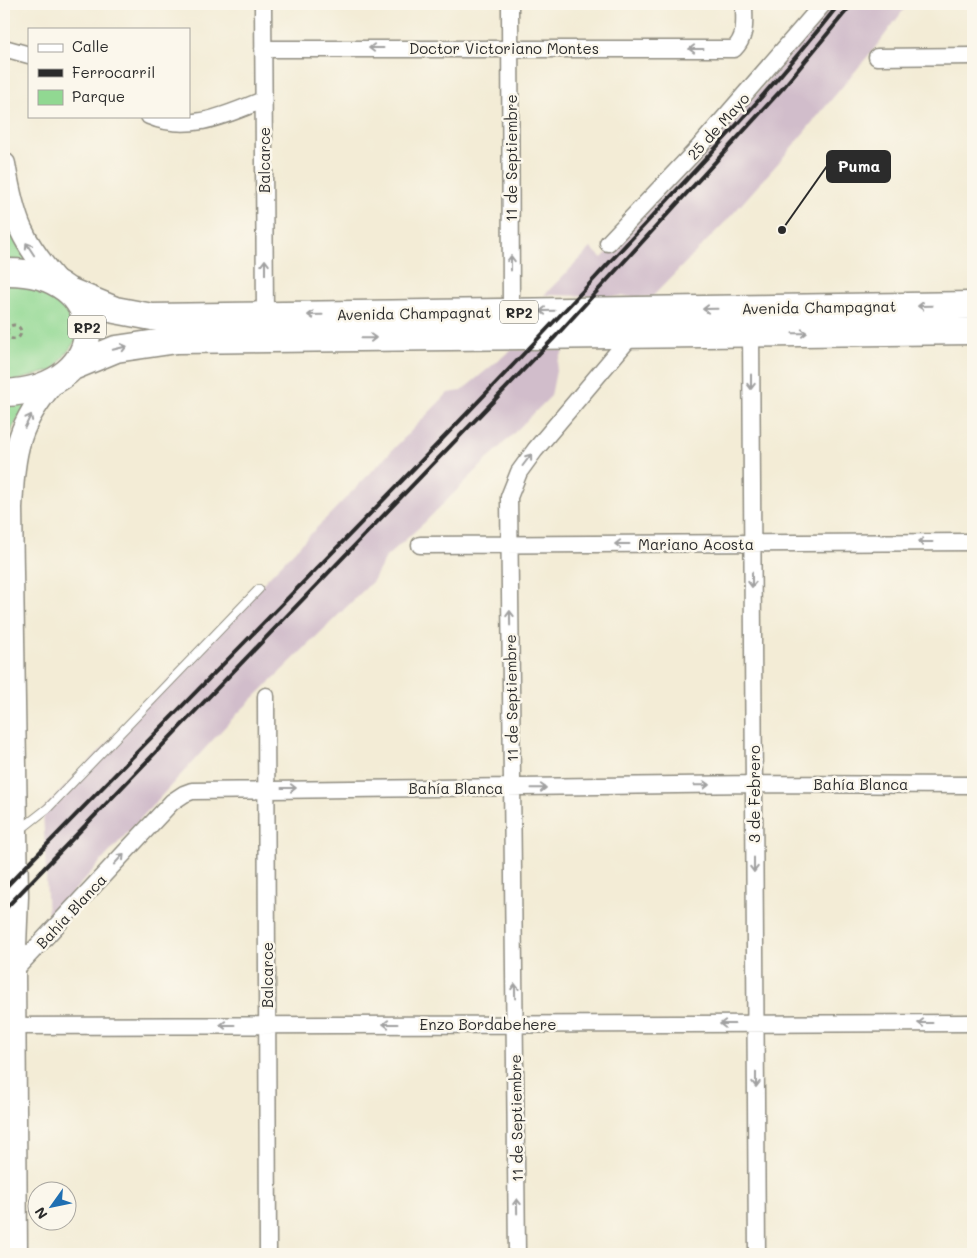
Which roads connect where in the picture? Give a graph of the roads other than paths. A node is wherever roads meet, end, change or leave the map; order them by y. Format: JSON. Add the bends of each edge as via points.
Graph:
{"nodes":[{"id":1,"x":263,"y":4,"type":"edge"},
{"id":2,"x":510,"y":4,"type":"edge"},
{"id":3,"x":744,"y":4,"type":"edge"},
{"id":4,"x":823,"y":4,"type":"edge"},
{"id":5,"x":4,"y":48,"type":"edge"},
{"id":6,"x":510,"y":48,"type":"junction"},
{"id":7,"x":263,"y":49,"type":"junction"},
{"id":8,"x":28,"y":55,"type":"edge"},
{"id":9,"x":973,"y":56,"type":"edge"},
{"id":10,"x":877,"y":57,"type":"dead end"},
{"id":11,"x":264,"y":100,"type":"junction"},
{"id":12,"x":155,"y":118,"type":"edge"},
{"id":13,"x":4,"y":164,"type":"edge"},
{"id":14,"x":608,"y":243,"type":"dead end"},
{"id":15,"x":4,"y":272,"type":"edge"},
{"id":16,"x":65,"y":289,"type":"junction"},
{"id":17,"x":973,"y":305,"type":"edge"},
{"id":18,"x":511,"y":312,"type":"junction"},
{"id":19,"x":265,"y":315,"type":"junction"},
{"id":20,"x":973,"y":330,"type":"edge"},
{"id":21,"x":751,"y":333,"type":"junction"},
{"id":22,"x":632,"y":335,"type":"junction"},
{"id":23,"x":66,"y":372,"type":"junction"},
{"id":24,"x":4,"y":393,"type":"edge"},
{"id":25,"x":973,"y":542,"type":"edge"},
{"id":26,"x":752,"y":543,"type":"junction"},
{"id":27,"x":420,"y":545,"type":"dead end"},
{"id":28,"x":510,"y":545,"type":"junction"},
{"id":29,"x":259,"y":589,"type":"dead end"},
{"id":30,"x":266,"y":696,"type":"dead end"},
{"id":31,"x":754,"y":784,"type":"junction"},
{"id":32,"x":973,"y":785,"type":"edge"},
{"id":33,"x":266,"y":788,"type":"junction"},
{"id":34,"x":513,"y":788,"type":"junction"},
{"id":35,"x":10,"y":791,"type":"edge"},
{"id":36,"x":16,"y":832,"type":"junction"},
{"id":37,"x":14,"y":971,"type":"junction"},
{"id":38,"x":973,"y":1023,"type":"edge"},
{"id":39,"x":515,"y":1024,"type":"junction"},
{"id":40,"x":755,"y":1024,"type":"junction"},
{"id":41,"x":267,"y":1025,"type":"junction"},
{"id":42,"x":9,"y":1026,"type":"edge"},
{"id":43,"x":16,"y":1254,"type":"edge"},
{"id":44,"x":268,"y":1254,"type":"edge"},
{"id":45,"x":517,"y":1254,"type":"edge"},
{"id":46,"x":757,"y":1254,"type":"edge"}],
"edges":[{"from":1,"to":7,"type":"street","name":"Balcarce"},
{"from":2,"to":6,"type":"street","name":"11 de Septiembre"},
{"from":3,"to":6,"type":"street","name":"Doctor Victoriano Montes","one_way":true,"via":[[742,41],[734,49]]},
{"from":4,"to":14,"type":"street","name":"25 de Mayo","via":[[699,147]]},
{"from":5,"to":8,"type":"street"},
{"from":6,"to":7,"type":"street","name":"Doctor Victoriano Montes","one_way":true},
{"from":18,"to":6,"type":"street","name":"11 de Septiembre","one_way":true},
{"from":7,"to":11,"type":"street","name":"Balcarce"},
{"from":9,"to":10,"type":"street"},
{"from":11,"to":12,"type":"street","via":[[197,123],[166,122]]},
{"from":19,"to":11,"type":"street","name":"Balcarce","one_way":true},
{"from":16,"to":13,"type":"main road","one_way":true,"via":[[34,255],[20,232]]},
{"from":15,"to":16,"type":"highway","number":"RP2","via":[[32,274]]},
{"from":16,"to":19,"type":"highway","name":"Avenida Champagnat","number":"RP2","via":[[115,310],[152,317]]},
{"from":16,"to":23,"type":"highway","number":"RP2","via":[[80,306],[87,323],[86,342]]},
{"from":17,"to":18,"type":"highway","name":"Avenida Champagnat","number":"RP2","one_way":true},
{"from":18,"to":19,"type":"highway","name":"Avenida Champagnat","number":"RP2","one_way":true},
{"from":21,"to":20,"type":"highway","name":"Avenida Champagnat","number":"RP2","one_way":true},
{"from":21,"to":22,"type":"highway","name":"Avenida Champagnat","number":"RP2"},
{"from":21,"to":26,"type":"street","name":"3 de Febrero","one_way":true},
{"from":23,"to":22,"type":"highway","name":"Avenida Champagnat","number":"RP2","one_way":true,"via":[[116,348],[166,341]]},
{"from":28,"to":22,"type":"street","name":"11 de Septiembre","one_way":true,"via":[[510,497],[518,472]]},
{"from":23,"to":24,"type":"highway","number":"RP2","via":[[24,390]]},
{"from":35,"to":23,"type":"main road","one_way":true,"via":[[13,466],[28,419],[42,395]]},
{"from":25,"to":26,"type":"street","name":"Mariano Acosta","one_way":true},
{"from":26,"to":28,"type":"street","name":"Mariano Acosta","one_way":true},
{"from":26,"to":31,"type":"street","name":"3 de Febrero","one_way":true},
{"from":27,"to":28,"type":"street","name":"Mariano Acosta"},
{"from":34,"to":28,"type":"street","name":"11 de Septiembre","one_way":true},
{"from":29,"to":36,"type":"lane","via":[[48,808]]},
{"from":30,"to":33,"type":"street","name":"Balcarce"},
{"from":31,"to":32,"type":"street","name":"Bahía Blanca"},
{"from":34,"to":31,"type":"street","name":"Bahía Blanca","one_way":true},
{"from":31,"to":40,"type":"street","name":"3 de Febrero","one_way":true},
{"from":33,"to":34,"type":"street","name":"Bahía Blanca","one_way":true},
{"from":37,"to":33,"type":"street","name":"Bahía Blanca","one_way":true,"via":[[178,797],[192,791]]},
{"from":33,"to":41,"type":"street","name":"Balcarce"},
{"from":39,"to":34,"type":"street","name":"11 de Septiembre","one_way":true},
{"from":35,"to":36,"type":"main road"},
{"from":36,"to":37,"type":"main road"},
{"from":37,"to":42,"type":"main road"},
{"from":38,"to":40,"type":"street","name":"Enzo Bordabehere","one_way":true},
{"from":40,"to":39,"type":"street","name":"Enzo Bordabehere","one_way":true},
{"from":39,"to":41,"type":"street","name":"Enzo Bordabehere","one_way":true},
{"from":45,"to":39,"type":"street","name":"11 de Septiembre","one_way":true},
{"from":40,"to":46,"type":"street","name":"3 de Febrero","one_way":true},
{"from":41,"to":42,"type":"street","name":"Enzo Bordabehere","one_way":true},
{"from":41,"to":44,"type":"street","name":"Balcarce"},
{"from":42,"to":43,"type":"main road"}]}
